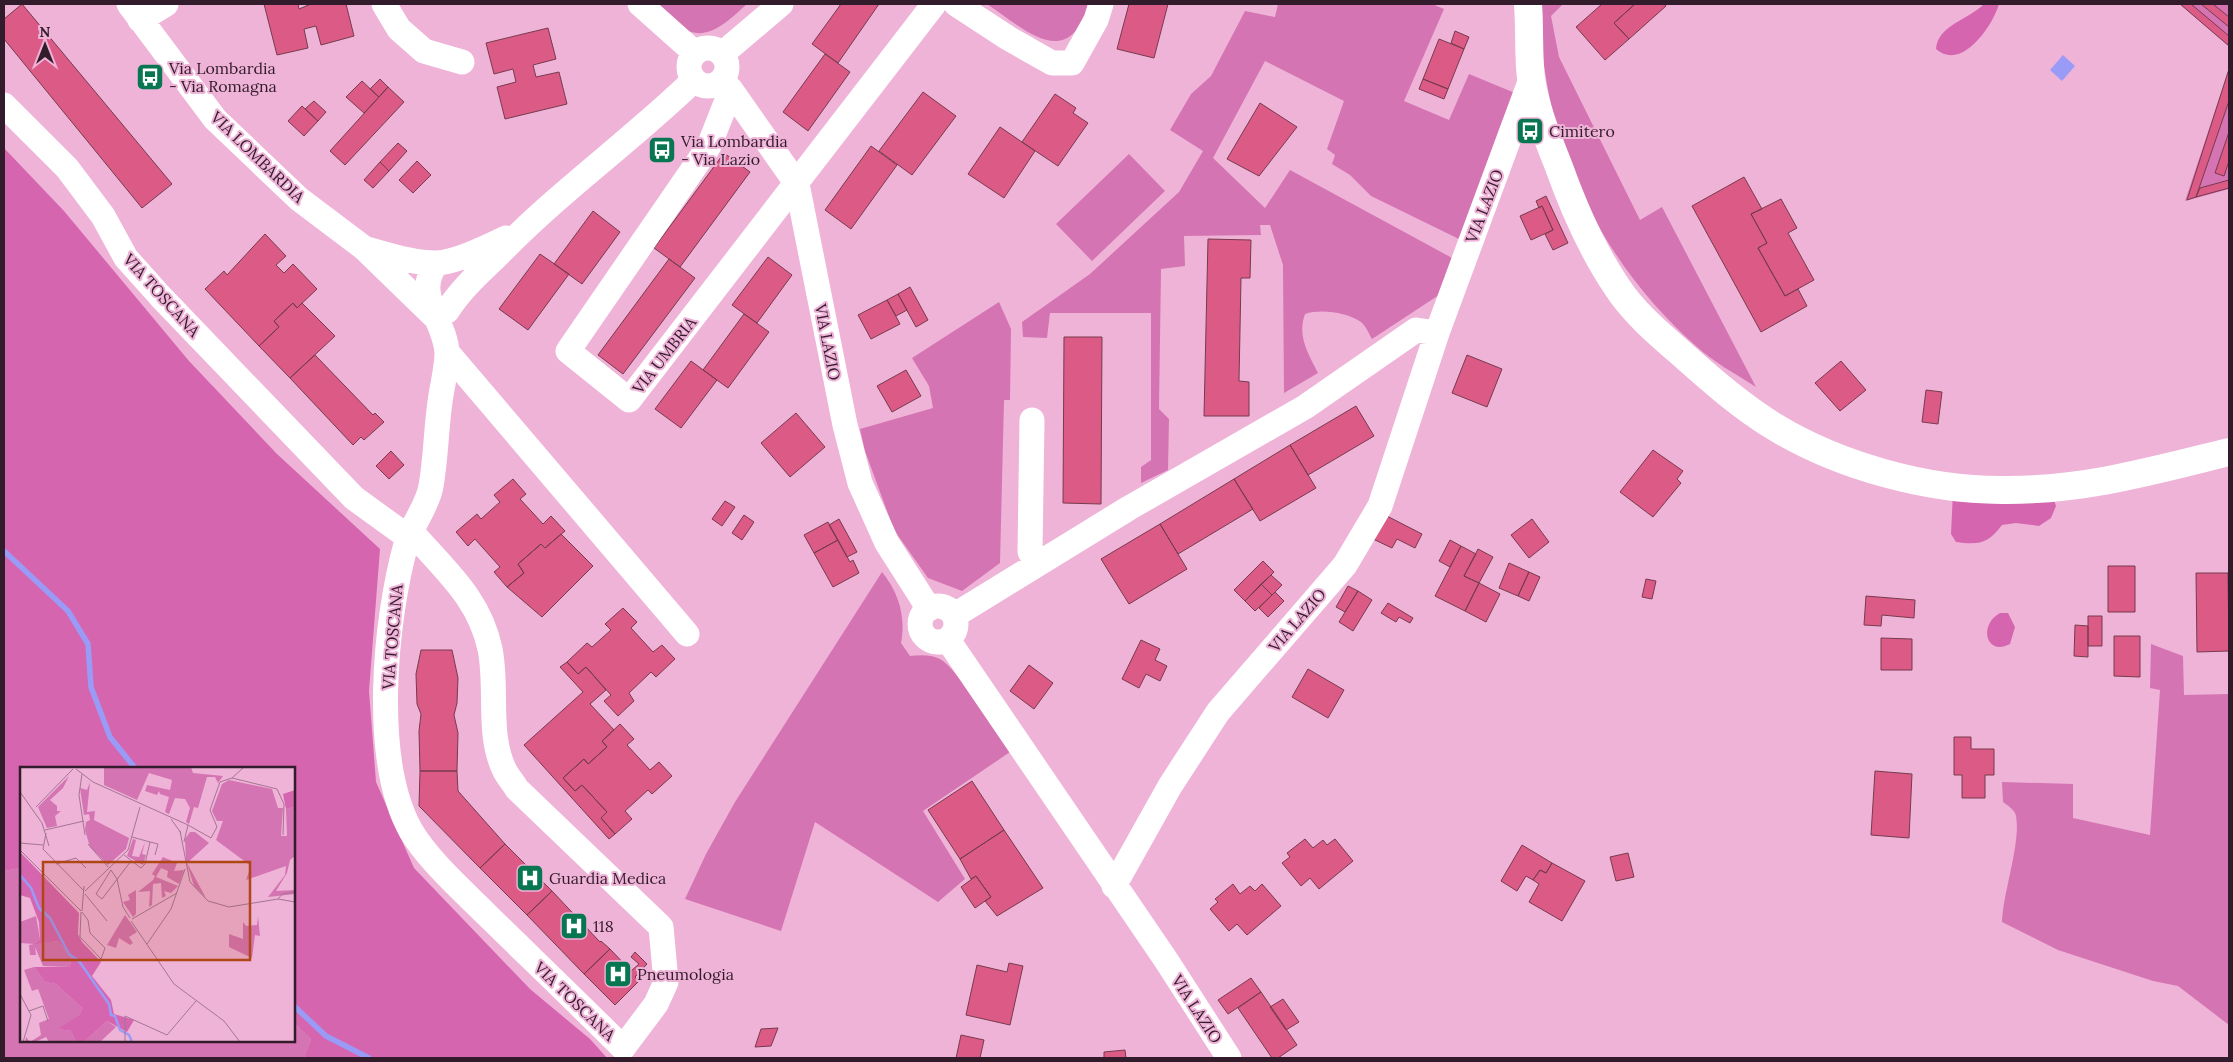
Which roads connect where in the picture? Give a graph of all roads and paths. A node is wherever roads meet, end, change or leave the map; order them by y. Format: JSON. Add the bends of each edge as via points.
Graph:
{"nodes":[{"id":1,"x":166,"y":4,"type":"edge"},
{"id":2,"x":384,"y":4,"type":"edge"},
{"id":3,"x":640,"y":4,"type":"edge"},
{"id":4,"x":781,"y":4,"type":"edge"},
{"id":5,"x":934,"y":4,"type":"edge"},
{"id":6,"x":956,"y":4,"type":"edge"},
{"id":7,"x":1100,"y":4,"type":"edge"},
{"id":8,"x":1528,"y":4,"type":"edge"},
{"id":9,"x":135,"y":12,"type":"edge"},
{"id":10,"x":695,"y":53,"type":"junction"},
{"id":11,"x":722,"y":54,"type":"junction"},
{"id":12,"x":462,"y":62,"type":"dead end"},
{"id":13,"x":1531,"y":79,"type":"junction"},
{"id":14,"x":694,"y":80,"type":"junction"},
{"id":15,"x":727,"y":85,"type":"junction"},
{"id":16,"x":4,"y":105,"type":"edge"},
{"id":17,"x":796,"y":184,"type":"junction"},
{"id":18,"x":519,"y":232,"type":"junction"},
{"id":19,"x":364,"y":248,"type":"junction"},
{"id":20,"x":437,"y":263,"type":"junction"},
{"id":21,"x":441,"y":318,"type":"junction"},
{"id":22,"x":1437,"y":333,"type":"junction"},
{"id":23,"x":447,"y":352,"type":"junction"},
{"id":24,"x":1032,"y":420,"type":"dead end"},
{"id":25,"x":2229,"y":452,"type":"edge"},
{"id":26,"x":410,"y":536,"type":"junction"},
{"id":27,"x":1038,"y":563,"type":"junction"},
{"id":28,"x":929,"y":608,"type":"junction"},
{"id":29,"x":955,"y":615,"type":"junction"},
{"id":30,"x":687,"y":634,"type":"dead end"},
{"id":31,"x":948,"y":640,"type":"junction"},
{"id":32,"x":1114,"y":886,"type":"junction"},
{"id":33,"x":1229,"y":1058,"type":"edge"}],
"edges":[{"from":1,"to":9,"type":"street"},
{"from":2,"to":12,"type":"street","via":[[399,29],[424,52]]},
{"from":3,"to":10,"type":"street"},
{"from":4,"to":11,"type":"street"},
{"from":5,"to":17,"type":"street","name":"VIA UMBRIA"},
{"from":6,"to":7,"type":"street","via":[[1052,63],[1072,63],[1096,20]]},
{"from":8,"to":13,"type":"main road"},
{"from":9,"to":19,"type":"street","name":"VIA LOMBARDIA","via":[[215,119],[299,199]]},
{"from":10,"to":11,"type":"street","via":[[709,48]]},
{"from":10,"to":14,"type":"street","via":[[689,66]]},
{"from":11,"to":15,"type":"street","via":[[727,67]]},
{"from":13,"to":22,"type":"street","name":"VIA LAZIO"},
{"from":13,"to":25,"type":"main road","via":[[1546,135],[1576,214],[1617,288],[1659,334],[1698,369],[1776,427],[1830,454],[1885,473],[1943,486],[2000,490],[2106,482]]},
{"from":14,"to":15,"type":"street","via":[[708,86]]},
{"from":14,"to":18,"type":"street","name":"VIA LOMBARDIA","via":[[656,117]]},
{"from":15,"to":17,"type":"street","name":"VIA LAZIO"},
{"from":15,"to":17,"type":"street","name":"VIA UMBRIA","via":[[709,146],[568,351],[629,400]]},
{"from":16,"to":26,"type":"street","name":"VIA TOSCANA","via":[[67,168],[103,216],[126,258],[161,297],[354,498]]},
{"from":17,"to":28,"type":"street","name":"VIA LAZIO","via":[[845,425],[860,483],[887,543]]},
{"from":18,"to":20,"type":"street","name":"VIA LOMBARDIA","via":[[486,248]]},
{"from":18,"to":21,"type":"street","name":"VIA LOMBARDIA","via":[[463,288]]},
{"from":19,"to":20,"type":"street","name":"VIA LOMBARDIA"},
{"from":19,"to":21,"type":"street","name":"VIA LOMBARDIA"},
{"from":20,"to":21,"type":"street","name":"VIA TOSCANA","via":[[430,272],[428,284]]},
{"from":21,"to":23,"type":"street","name":"VIA TOSCANA"},
{"from":22,"to":27,"type":"street","via":[[1416,330],[1304,407]]},
{"from":22,"to":32,"type":"street","name":"VIA LAZIO","via":[[1380,506],[1345,565],[1218,712],[1170,786]]},
{"from":23,"to":26,"type":"street","name":"VIA TOSCANA","via":[[431,488]]},
{"from":23,"to":30,"type":"street","name":"VIA TOSCANA"},
{"from":24,"to":27,"type":"street","via":[[1030,552]]},
{"from":26,"to":26,"type":"street","name":"VIA TOSCANA","via":[[470,597],[482,625],[490,649],[498,751],[504,770],[517,789],[660,927],[666,982],[656,1004],[623,1048],[446,874],[412,832],[400,806],[389,759],[387,694],[395,596]]},
{"from":27,"to":29,"type":"street"},
{"from":28,"to":29,"type":"street","via":[[946,608]]},
{"from":28,"to":31,"type":"street","via":[[915,639],[942,643]]},
{"from":29,"to":31,"type":"street","via":[[955,632]]},
{"from":31,"to":32,"type":"street","name":"VIA LAZIO"},
{"from":32,"to":33,"type":"street","name":"VIA LAZIO"}]}
